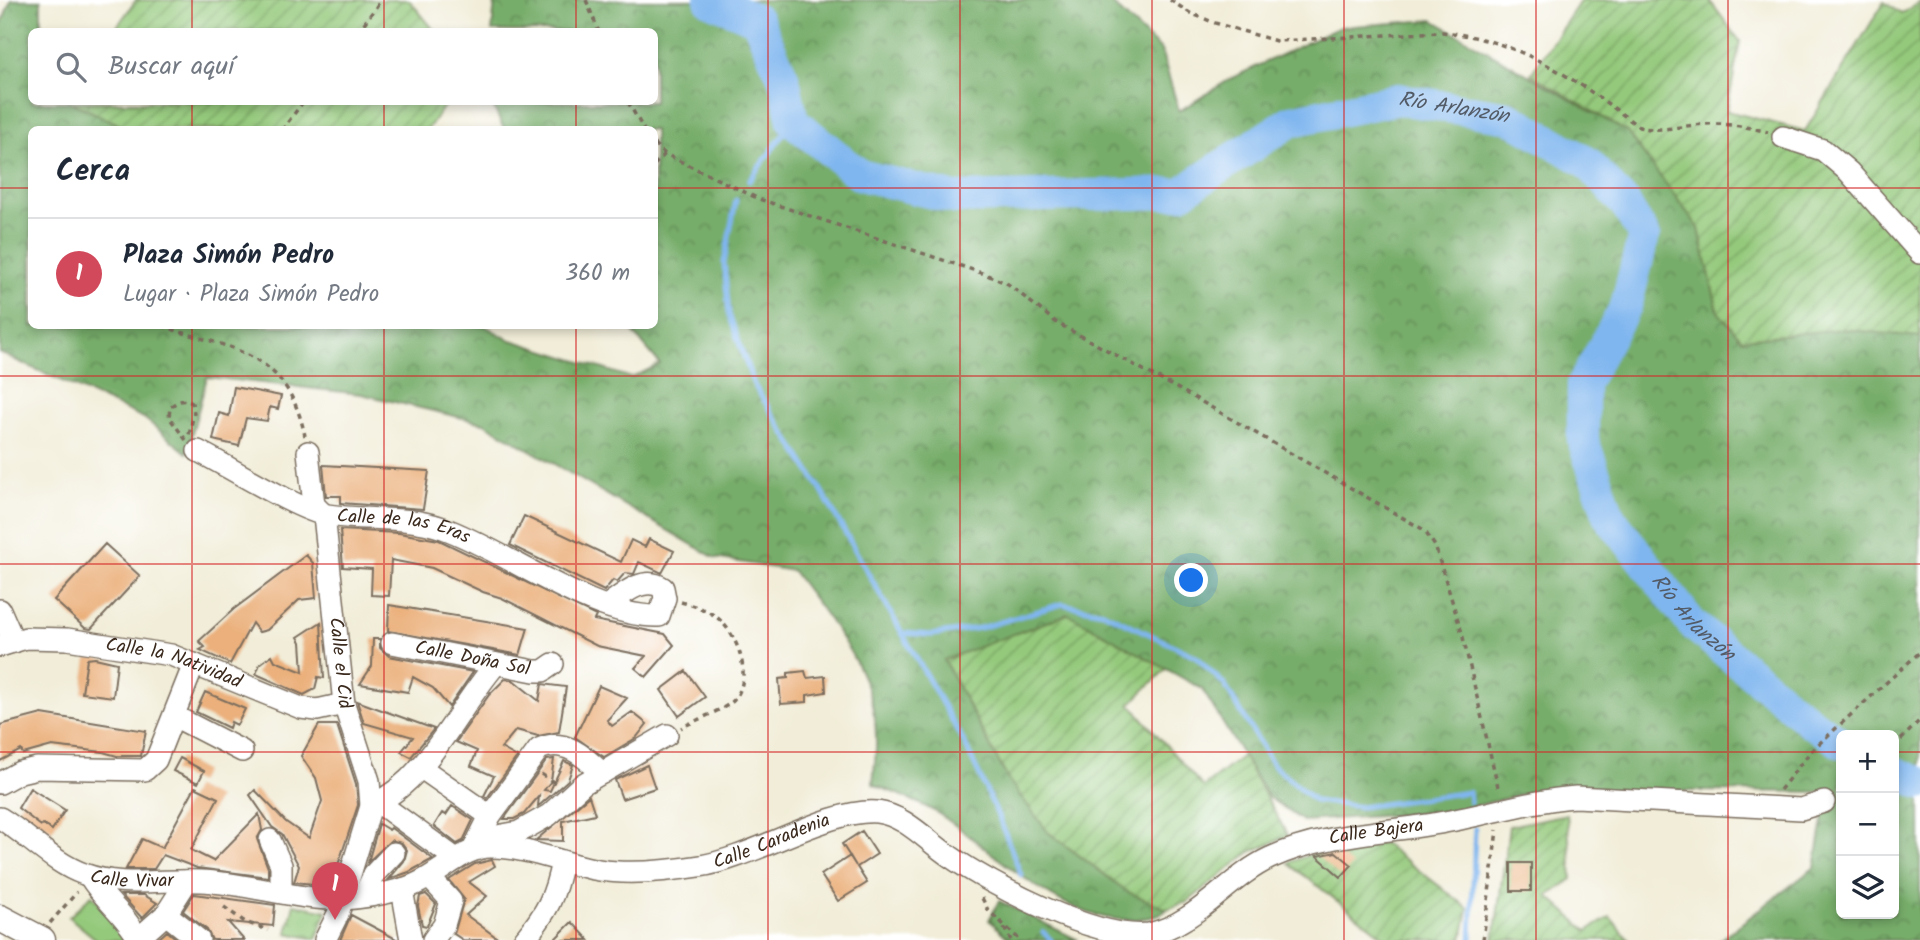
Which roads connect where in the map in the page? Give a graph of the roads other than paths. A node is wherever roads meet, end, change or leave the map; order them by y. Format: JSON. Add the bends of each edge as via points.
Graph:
{"nodes":[{"id":1,"x":1783,"y":137,"type":"road end"},
{"id":2,"x":1920,"y":253,"type":"edge"},
{"id":3,"x":193,"y":446,"type":"road end"},
{"id":4,"x":308,"y":452,"type":"road end"},
{"id":5,"x":324,"y":515,"type":"junction"},
{"id":6,"x":665,"y":598,"type":"road end"},
{"id":7,"x":0,"y":610,"type":"edge"},
{"id":8,"x":392,"y":643,"type":"dead end"},
{"id":9,"x":7,"y":644,"type":"edge"},
{"id":10,"x":194,"y":664,"type":"junction"},
{"id":11,"x":496,"y":664,"type":"junction"},
{"id":12,"x":553,"y":664,"type":"dead end"},
{"id":13,"x":344,"y":704,"type":"junction"},
{"id":14,"x":174,"y":716,"type":"junction"},
{"id":15,"x":667,"y":734,"type":"road end"},
{"id":16,"x":242,"y":751,"type":"dead end"},
{"id":17,"x":420,"y":767,"type":"junction"},
{"id":18,"x":602,"y":773,"type":"junction"},
{"id":19,"x":0,"y":783,"type":"edge"},
{"id":20,"x":1824,"y":802,"type":"dead end"},
{"id":21,"x":375,"y":804,"type":"junction"},
{"id":22,"x":490,"y":817,"type":"junction"},
{"id":23,"x":0,"y":818,"type":"edge"},
{"id":24,"x":270,"y":840,"type":"dead end"},
{"id":25,"x":394,"y":853,"type":"dead end"},
{"id":26,"x":465,"y":854,"type":"junction"},
{"id":27,"x":562,"y":861,"type":"junction"},
{"id":28,"x":966,"y":868,"type":"joint"},
{"id":29,"x":90,"y":877,"type":"junction"},
{"id":30,"x":431,"y":879,"type":"junction"},
{"id":31,"x":187,"y":881,"type":"junction"},
{"id":32,"x":402,"y":889,"type":"junction"},
{"id":33,"x":281,"y":892,"type":"junction"},
{"id":34,"x":364,"y":896,"type":"junction"},
{"id":35,"x":342,"y":899,"type":"junction"},
{"id":36,"x":166,"y":914,"type":"junction"},
{"id":37,"x":0,"y":919,"type":"edge"},
{"id":38,"x":40,"y":939,"type":"edge"},
{"id":39,"x":139,"y":939,"type":"edge"},
{"id":40,"x":199,"y":940,"type":"edge"},
{"id":41,"x":325,"y":940,"type":"edge"},
{"id":42,"x":411,"y":940,"type":"edge"},
{"id":43,"x":433,"y":940,"type":"edge"},
{"id":44,"x":524,"y":940,"type":"edge"}],
"edges":[{"from":1,"to":2,"type":"street","via":[[1823,150],[1849,172]]},
{"from":3,"to":5,"type":"street","name":"Calle de las Eras"},
{"from":4,"to":5,"type":"street","name":"Calle el Cid","via":[[314,505]]},
{"from":5,"to":6,"type":"street","name":"Calle de las Eras","via":[[403,519],[443,528],[567,589],[646,617],[659,616]]},
{"from":5,"to":13,"type":"street","name":"Calle el Cid"},
{"from":7,"to":9,"type":"street"},
{"from":8,"to":11,"type":"street","name":"Calle Doña Sol"},
{"from":9,"to":10,"type":"street","name":"Calle la Natividad","via":[[26,638],[67,639],[171,655]]},
{"from":10,"to":13,"type":"street","name":"Calle la Natividad","via":[[302,708]]},
{"from":10,"to":14,"type":"street"},
{"from":11,"to":12,"type":"street","name":"Calle Doña Sol","via":[[534,671]]},
{"from":11,"to":17,"type":"street"},
{"from":13,"to":21,"type":"street","name":"Calle el Cid"},
{"from":14,"to":16,"type":"street"},
{"from":14,"to":19,"type":"street","via":[[156,760],[145,770],[37,768]]},
{"from":15,"to":18,"type":"street"},
{"from":17,"to":21,"type":"street"},
{"from":17,"to":22,"type":"street"},
{"from":18,"to":22,"type":"street","via":[[579,752],[546,745]]},
{"from":18,"to":26,"type":"street","via":[[571,793],[549,815],[519,832],[489,835]]},
{"from":20,"to":28,"type":"street","name":"Calle Bajera","via":[[1801,808],[1766,808],[1539,799],[1460,819],[1303,846],[1243,874],[1185,920],[1147,934],[1122,936],[1096,930]]},
{"from":21,"to":26,"type":"street"},
{"from":21,"to":35,"type":"street","name":"Calle el Cid"},
{"from":22,"to":26,"type":"street"},
{"from":23,"to":29,"type":"street","name":"Calle Vivar","via":[[66,867]]},
{"from":24,"to":33,"type":"street","via":[[281,865]]},
{"from":25,"to":34,"type":"street","via":[[374,874]]},
{"from":26,"to":27,"type":"street","name":"Calle Caradenia","via":[[510,848]]},
{"from":26,"to":30,"type":"street"},
{"from":27,"to":28,"type":"street","name":"Calle Caradenia","via":[[601,870],[642,872],[705,865],[864,812],[899,819]]},
{"from":27,"to":44,"type":"street","via":[[557,890],[546,914]]},
{"from":29,"to":31,"type":"street","name":"Calle Vivar"},
{"from":29,"to":39,"type":"street"},
{"from":30,"to":32,"type":"street"},
{"from":30,"to":43,"type":"street","via":[[451,901],[444,925]]},
{"from":31,"to":33,"type":"street","name":"Calle Vivar"},
{"from":31,"to":36,"type":"street"},
{"from":32,"to":34,"type":"street"},
{"from":32,"to":42,"type":"street"},
{"from":33,"to":35,"type":"street","name":"Calle Vivar"},
{"from":34,"to":35,"type":"street"},
{"from":35,"to":41,"type":"street","name":"Calle el Cid"},
{"from":36,"to":39,"type":"street"},
{"from":36,"to":40,"type":"street"},
{"from":37,"to":38,"type":"street"}]}
